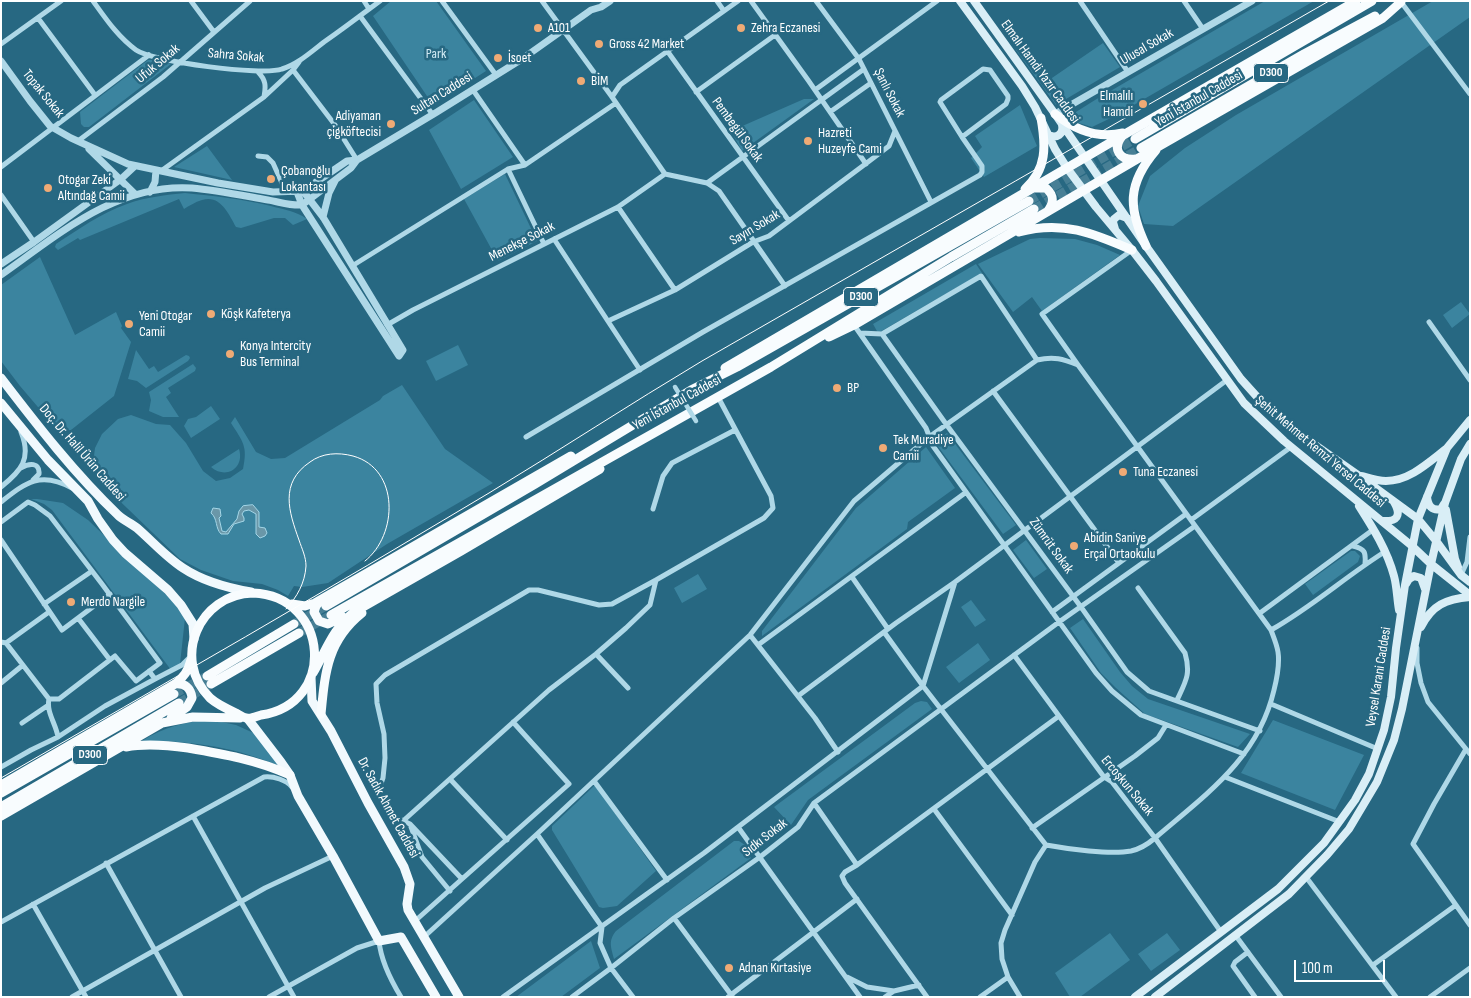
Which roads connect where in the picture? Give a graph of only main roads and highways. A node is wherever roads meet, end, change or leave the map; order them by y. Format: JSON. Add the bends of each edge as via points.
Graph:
{"nodes":[{"id":1,"x":960,"y":1,"type":"edge"},
{"id":2,"x":974,"y":1,"type":"edge"},
{"id":3,"x":1356,"y":1,"type":"edge"},
{"id":4,"x":1372,"y":1,"type":"edge"},
{"id":5,"x":1402,"y":2,"type":"edge"},
{"id":6,"x":1055,"y":114,"type":"junction"},
{"id":7,"x":1041,"y":118,"type":"junction"},
{"id":8,"x":1062,"y":124,"type":"junction"},
{"id":9,"x":1134,"y":134,"type":"junction"},
{"id":10,"x":1048,"y":135,"type":"junction"},
{"id":11,"x":1123,"y":135,"type":"junction"},
{"id":12,"x":1161,"y":145,"type":"junction"},
{"id":13,"x":1141,"y":148,"type":"tunnel mouth"},
{"id":14,"x":1085,"y":157,"type":"junction"},
{"id":15,"x":1137,"y":159,"type":"junction"},
{"id":16,"x":1067,"y":168,"type":"junction"},
{"id":17,"x":1101,"y":180,"type":"junction"},
{"id":18,"x":1033,"y":188,"type":"junction"},
{"id":19,"x":1083,"y":191,"type":"junction"},
{"id":20,"x":1013,"y":200,"type":"junction"},
{"id":21,"x":1047,"y":212,"type":"junction"},
{"id":22,"x":1127,"y":218,"type":"junction"},
{"id":23,"x":1115,"y":230,"type":"junction"},
{"id":24,"x":1007,"y":235,"type":"junction"},
{"id":25,"x":1146,"y":246,"type":"junction"},
{"id":26,"x":1132,"y":250,"type":"junction"},
{"id":27,"x":771,"y":367,"type":"junction"},
{"id":28,"x":1,"y":378,"type":"edge"},
{"id":29,"x":691,"y":390,"type":"junction"},
{"id":30,"x":1,"y":403,"type":"edge"},
{"id":31,"x":1470,"y":420,"type":"edge"},
{"id":32,"x":1470,"y":444,"type":"edge"},
{"id":33,"x":625,"y":448,"type":"junction"},
{"id":34,"x":1447,"y":448,"type":"junction"},
{"id":35,"x":1358,"y":475,"type":"junction"},
{"id":36,"x":1427,"y":495,"type":"junction"},
{"id":37,"x":1356,"y":500,"type":"junction"},
{"id":38,"x":1394,"y":501,"type":"junction"},
{"id":39,"x":1446,"y":503,"type":"junction"},
{"id":40,"x":1418,"y":519,"type":"junction"},
{"id":41,"x":1382,"y":521,"type":"junction"},
{"id":42,"x":1437,"y":542,"type":"junction"},
{"id":43,"x":1412,"y":546,"type":"junction"},
{"id":44,"x":1431,"y":564,"type":"junction"},
{"id":45,"x":1461,"y":575,"type":"junction"},
{"id":46,"x":1470,"y":582,"type":"edge"},
{"id":47,"x":1405,"y":585,"type":"junction"},
{"id":48,"x":390,"y":591,"type":"junction"},
{"id":49,"x":1426,"y":591,"type":"junction"},
{"id":50,"x":253,"y":592,"type":"junction"},
{"id":51,"x":1470,"y":596,"type":"edge"},
{"id":52,"x":287,"y":602,"type":"junction"},
{"id":53,"x":324,"y":603,"type":"junction"},
{"id":54,"x":354,"y":612,"type":"junction"},
{"id":55,"x":331,"y":615,"type":"tunnel mouth"},
{"id":56,"x":1400,"y":618,"type":"junction"},
{"id":57,"x":294,"y":624,"type":"tunnel mouth"},
{"id":58,"x":299,"y":633,"type":"tunnel mouth"},
{"id":59,"x":1416,"y":635,"type":"junction"},
{"id":60,"x":194,"y":639,"type":"junction"},
{"id":61,"x":192,"y":656,"type":"junction"},
{"id":62,"x":312,"y":675,"type":"junction"},
{"id":63,"x":175,"y":684,"type":"junction"},
{"id":64,"x":174,"y":694,"type":"tunnel mouth"},
{"id":65,"x":179,"y":703,"type":"tunnel mouth"},
{"id":66,"x":321,"y":714,"type":"junction"},
{"id":67,"x":246,"y":718,"type":"junction"},
{"id":68,"x":162,"y":723,"type":"junction"},
{"id":69,"x":116,"y":750,"type":"junction"},
{"id":70,"x":290,"y":775,"type":"junction"},
{"id":71,"x":1,"y":784,"type":"edge"},
{"id":72,"x":1,"y":793,"type":"edge"},
{"id":73,"x":1,"y":807,"type":"edge"},
{"id":74,"x":1,"y":816,"type":"edge"},
{"id":75,"x":436,"y":997,"type":"edge"},
{"id":76,"x":459,"y":997,"type":"edge"},
{"id":77,"x":1135,"y":997,"type":"edge"},
{"id":78,"x":1155,"y":997,"type":"edge"}],
"edges":[{"from":1,"to":7,"type":"main road","name":"Elmalı Hamdi Yazır Caddesi","via":[[1022,86]]},
{"from":2,"to":6,"type":"main road","name":"Elmalı Hamdi Yazır Caddesi"},
{"from":3,"to":9,"type":"highway"},
{"from":4,"to":9,"type":"highway","name":"Yeni İstanbul Caddesi","number":"D300"},
{"from":5,"to":12,"type":"highway","via":[[1383,18]]},
{"from":5,"to":13,"type":"highway","name":"Yeni İstanbul Caddesi","number":"D300"},
{"from":6,"to":8,"type":"main road","name":"Elmalı Hamdi Yazır Caddesi"},
{"from":6,"to":9,"type":"highway","via":[[1074,126],[1097,134]]},
{"from":7,"to":10,"type":"main road","name":"Elmalı Hamdi Yazır Caddesi"},
{"from":7,"to":20,"type":"highway","via":[[1044,146],[1041,166],[1032,182]]},
{"from":8,"to":10,"type":"main road","via":[[1059,136]]},
{"from":8,"to":14,"type":"main road","name":"Elmalı Hamdi Yazır Caddesi"},
{"from":9,"to":11,"type":"highway"},
{"from":10,"to":16,"type":"main road","name":"Elmalı Hamdi Yazır Caddesi"},
{"from":11,"to":14,"type":"highway"},
{"from":11,"to":15,"type":"highway","via":[[1118,143],[1119,154],[1126,159]]},
{"from":12,"to":15,"type":"highway"},
{"from":12,"to":25,"type":"highway","via":[[1142,170],[1133,197],[1135,217]]},
{"from":14,"to":16,"type":"highway"},
{"from":14,"to":17,"type":"main road","name":"Elmalı Hamdi Yazır Caddesi"},
{"from":15,"to":17,"type":"highway"},
{"from":16,"to":18,"type":"highway"},
{"from":16,"to":19,"type":"main road","name":"Elmalı Hamdi Yazır Caddesi"},
{"from":17,"to":19,"type":"highway"},
{"from":17,"to":22,"type":"main road","name":"Şehit Mehmet Remzi Yersel Caddesi"},
{"from":18,"to":20,"type":"highway"},
{"from":18,"to":21,"type":"highway","via":[[1046,188],[1051,194],[1053,201]]},
{"from":19,"to":21,"type":"highway"},
{"from":19,"to":23,"type":"main road","name":"Şehit Mehmet Remzi Yersel Caddesi"},
{"from":20,"to":29,"type":"highway","via":[[735,361]]},
{"from":21,"to":24,"type":"highway"},
{"from":22,"to":23,"type":"main road","via":[[1116,217],[1113,222]]},
{"from":22,"to":25,"type":"main road","name":"Şehit Mehmet Remzi Yersel Caddesi"},
{"from":23,"to":26,"type":"main road","name":"Şehit Mehmet Remzi Yersel Caddesi"},
{"from":24,"to":26,"type":"highway","via":[[1040,228],[1068,228]]},
{"from":24,"to":27,"type":"highway","via":[[854,324]]},
{"from":25,"to":35,"type":"main road","name":"Şehit Mehmet Remzi Yersel Caddesi","via":[[1241,379],[1268,409]]},
{"from":26,"to":37,"type":"main road","name":"Şehit Mehmet Remzi Yersel Caddesi","via":[[1244,403]]},
{"from":27,"to":29,"type":"highway","name":"Yeni İstanbul Caddesi","number":"D300","via":[[1031,205]]},
{"from":27,"to":33,"type":"highway","name":"Yeni İstanbul Caddesi","number":"D300"},
{"from":28,"to":50,"type":"main road","name":"Doç. Dr. Halil Ürün Caddesi","via":[[37,425],[120,517],[190,572],[227,587]]},
{"from":29,"to":53,"type":"highway","name":"Yeni İstanbul Caddesi","number":"D300","via":[[618,434],[581,450]]},
{"from":30,"to":60,"type":"main road","name":"Doç. Dr. Halil Ürün Caddesi","via":[[88,502],[113,540],[182,605],[193,624]]},
{"from":31,"to":34,"type":"main road","name":"Veysel Karani Caddesi"},
{"from":32,"to":39,"type":"main road","name":"Veysel Karani Caddesi"},
{"from":33,"to":48,"type":"highway","via":[[594,473]]},
{"from":33,"to":55,"type":"highway","name":"Yeni İstanbul Caddesi"},
{"from":34,"to":35,"type":"main road","via":[[1400,479],[1385,481]]},
{"from":34,"to":36,"type":"main road","name":"Veysel Karani Caddesi"},
{"from":35,"to":38,"type":"main road","name":"Şehit Mehmet Remzi Yersel Caddesi"},
{"from":36,"to":39,"type":"main road","via":[[1430,508],[1441,509]]},
{"from":36,"to":40,"type":"main road","name":"Veysel Karani Caddesi"},
{"from":37,"to":41,"type":"main road","name":"Şehit Mehmet Remzi Yersel Caddesi"},
{"from":37,"to":56,"type":"main road","via":[[1386,551],[1394,576]]},
{"from":38,"to":40,"type":"main road","name":"Şehit Mehmet Remzi Yersel Caddesi"},
{"from":38,"to":41,"type":"main road","via":[[1398,509],[1395,520]]},
{"from":39,"to":42,"type":"main road","name":"Veysel Karani Caddesi"},
{"from":39,"to":45,"type":"main road","via":[[1455,559]]},
{"from":40,"to":42,"type":"main road","name":"Şehit Mehmet Remzi Yersel Caddesi"},
{"from":40,"to":43,"type":"main road","name":"Veysel Karani Caddesi"},
{"from":41,"to":43,"type":"main road","name":"Şehit Mehmet Remzi Yersel Caddesi"},
{"from":42,"to":44,"type":"main road","name":"Veysel Karani Caddesi"},
{"from":42,"to":45,"type":"main road","name":"Şehit Mehmet Remzi Yersel Caddesi"},
{"from":43,"to":44,"type":"main road","name":"Şehit Mehmet Remzi Yersel Caddesi"},
{"from":43,"to":47,"type":"main road","name":"Veysel Karani Caddesi"},
{"from":44,"to":49,"type":"main road","name":"Veysel Karani Caddesi"},
{"from":44,"to":51,"type":"main road","name":"Şehit Mehmet Remzi Yersel Caddesi"},
{"from":45,"to":46,"type":"main road","name":"Şehit Mehmet Remzi Yersel Caddesi"},
{"from":47,"to":49,"type":"main road","via":[[1414,576],[1421,578]]},
{"from":47,"to":56,"type":"main road","name":"Veysel Karani Caddesi"},
{"from":48,"to":54,"type":"highway"},
{"from":48,"to":66,"type":"highway","via":[[350,624],[333,648],[327,667]]},
{"from":49,"to":59,"type":"main road","name":"Veysel Karani Caddesi"},
{"from":50,"to":52,"type":"highway"},
{"from":50,"to":60,"type":"highway","via":[[234,595],[214,607]]},
{"from":51,"to":59,"type":"main road","via":[[1432,610]]},
{"from":52,"to":53,"type":"highway","name":"Yeni İstanbul Caddesi","via":[[305,606]]},
{"from":52,"to":62,"type":"highway","via":[[300,614],[312,634],[315,649]]},
{"from":53,"to":54,"type":"highway","via":[[316,606],[314,612],[322,623],[332,623]]},
{"from":54,"to":62,"type":"highway","via":[[332,635]]},
{"from":56,"to":77,"type":"main road","name":"Veysel Karani Caddesi","via":[[1384,730],[1369,774],[1340,822],[1324,843],[1278,889]]},
{"from":57,"to":58,"type":"highway","via":[[209,680]]},
{"from":59,"to":78,"type":"main road","name":"Veysel Karani Caddesi","via":[[1394,740],[1377,782],[1349,829],[1290,894]]},
{"from":60,"to":61,"type":"highway"},
{"from":61,"to":63,"type":"highway","via":[[186,673]]},
{"from":61,"to":67,"type":"highway","via":[[196,674],[206,692],[221,706]]},
{"from":62,"to":66,"type":"main road","name":"Dr. Sadık Ahmet Caddesi","via":[[312,700]]},
{"from":62,"to":67,"type":"highway","via":[[303,691],[288,706]]},
{"from":63,"to":68,"type":"highway","via":[[189,688],[192,701],[188,708]]},
{"from":63,"to":71,"type":"highway"},
{"from":64,"to":72,"type":"highway"},
{"from":65,"to":73,"type":"highway","number":"D300"},
{"from":66,"to":76,"type":"main road","name":"Dr. Sadık Ahmet Caddesi","via":[[404,867],[410,884],[408,910]]},
{"from":67,"to":68,"type":"highway","via":[[193,716]]},
{"from":67,"to":70,"type":"main road"},
{"from":68,"to":69,"type":"highway"},
{"from":69,"to":70,"type":"highway","via":[[129,746],[164,745],[244,759]]},
{"from":69,"to":74,"type":"highway"},
{"from":70,"to":75,"type":"main road","via":[[298,796],[379,941],[401,937]]}]}
